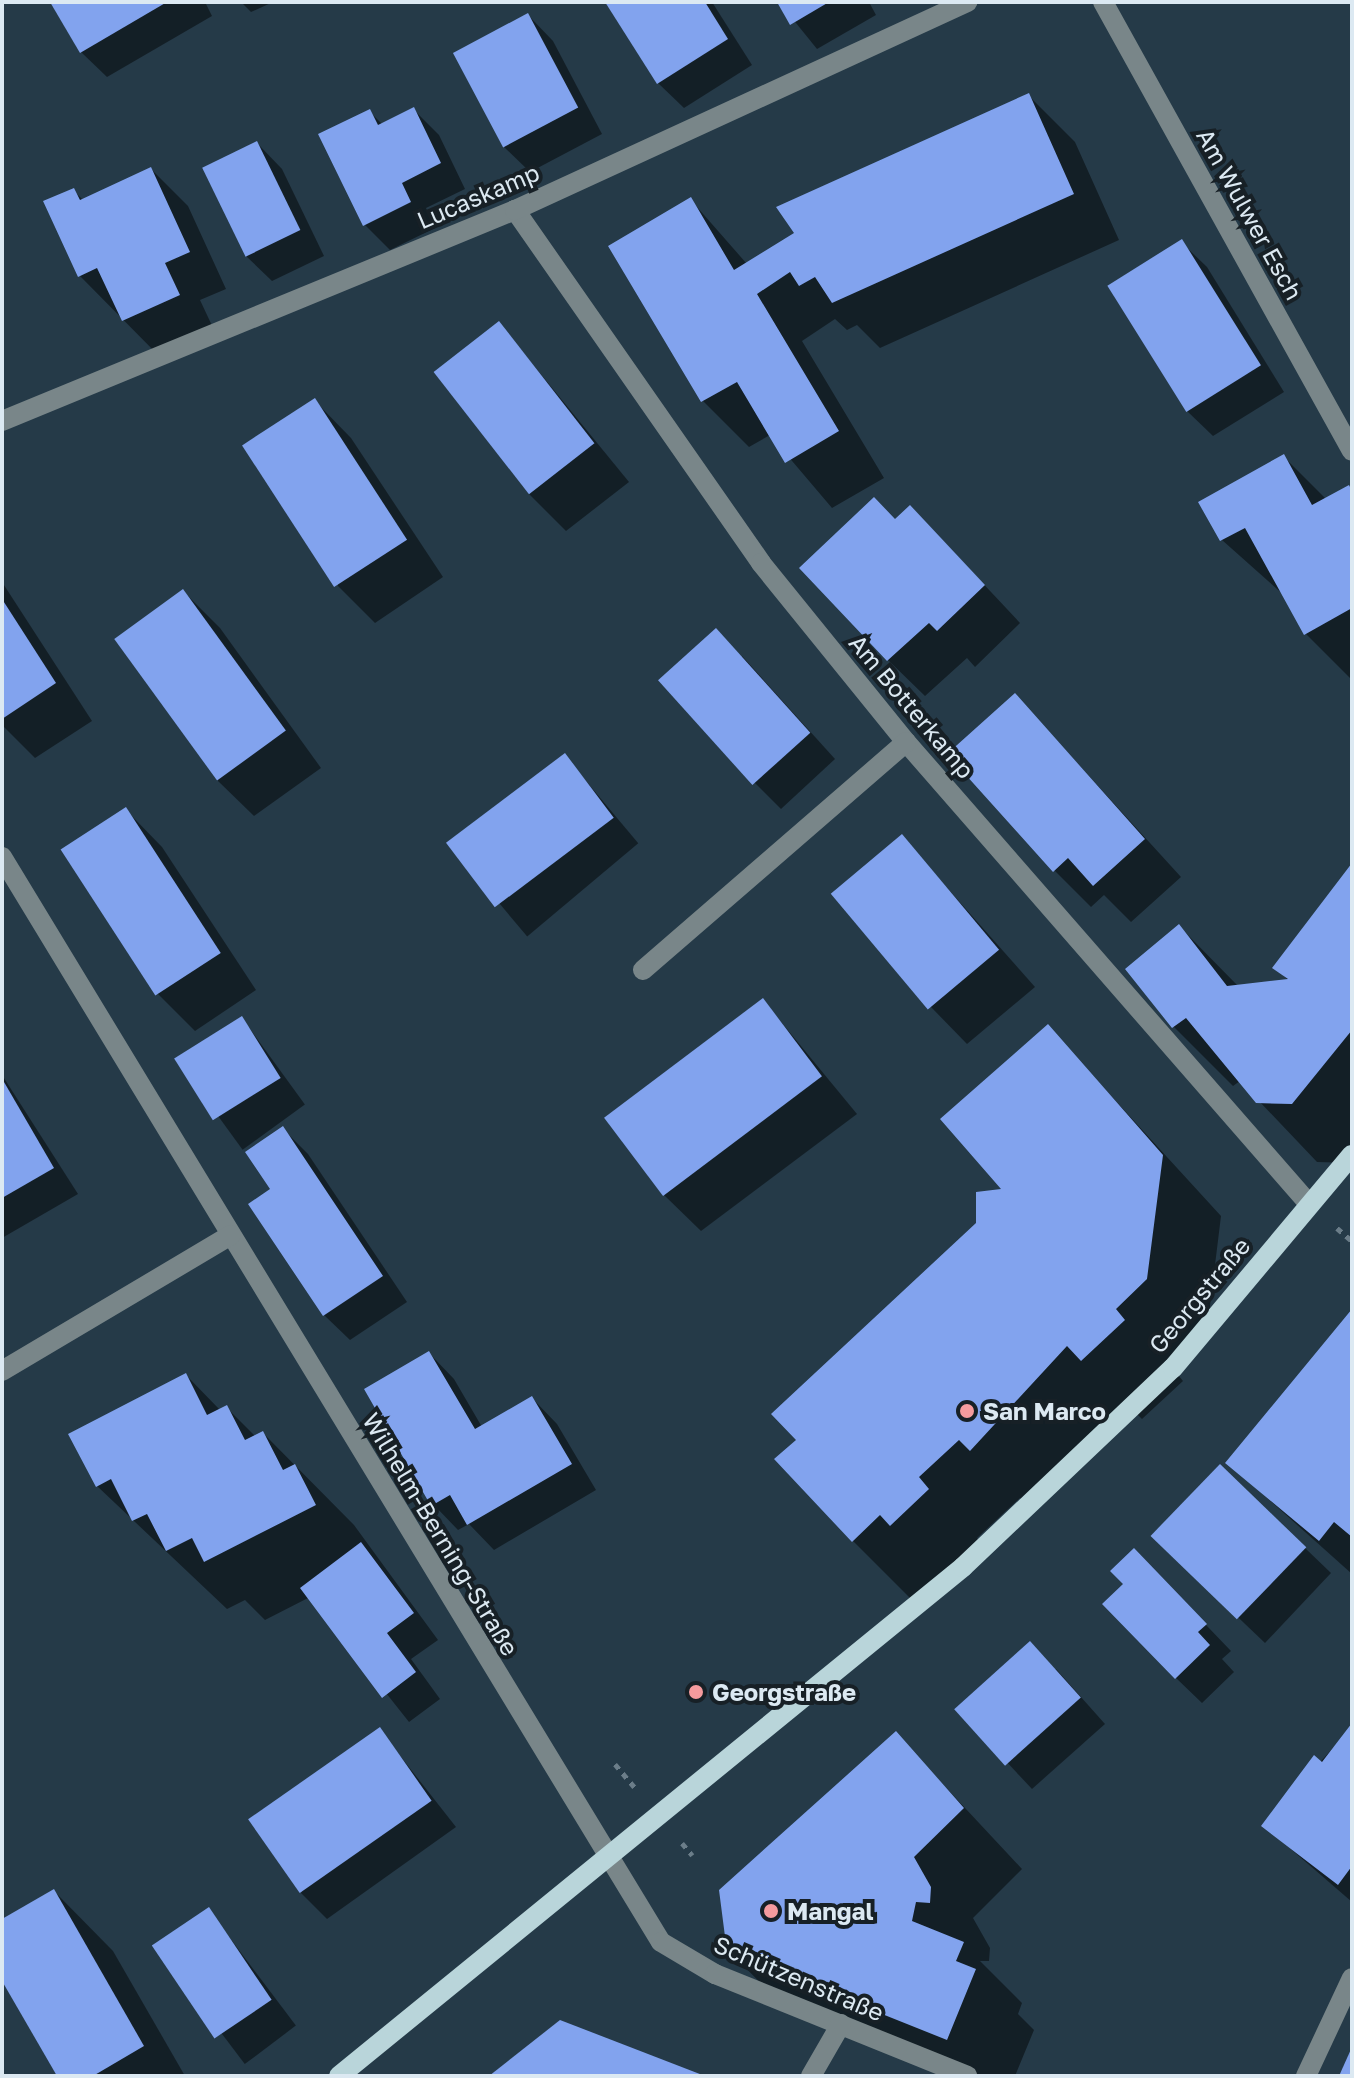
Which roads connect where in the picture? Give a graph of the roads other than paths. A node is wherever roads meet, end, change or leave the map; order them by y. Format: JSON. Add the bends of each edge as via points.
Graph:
{"nodes":[{"id":1,"x":967,"y":2,"type":"edge"},
{"id":2,"x":1103,"y":2,"type":"edge"},
{"id":3,"x":515,"y":210,"type":"junction"},
{"id":4,"x":2,"y":421,"type":"edge"},
{"id":5,"x":1352,"y":451,"type":"edge"},
{"id":6,"x":906,"y":742,"type":"junction"},
{"id":7,"x":2,"y":857,"type":"edge"},
{"id":8,"x":643,"y":970,"type":"dead end"},
{"id":9,"x":1352,"y":1155,"type":"edge"},
{"id":10,"x":1309,"y":1204,"type":"junction"},
{"id":11,"x":231,"y":1235,"type":"junction"},
{"id":12,"x":2,"y":1371,"type":"edge"},
{"id":13,"x":608,"y":1857,"type":"junction"},
{"id":14,"x":1352,"y":1978,"type":"edge"},
{"id":15,"x":841,"y":2024,"type":"junction"},
{"id":16,"x":339,"y":2076,"type":"edge"},
{"id":17,"x":811,"y":2076,"type":"edge"},
{"id":18,"x":967,"y":2076,"type":"edge"},
{"id":19,"x":1306,"y":2076,"type":"edge"}],
"edges":[{"from":1,"to":3,"type":"street","name":"Lucaskamp"},
{"from":2,"to":5,"type":"street","name":"Am Wulwer Esch"},
{"from":3,"to":4,"type":"street","name":"Lucaskamp"},
{"from":3,"to":6,"type":"street","name":"Am Botterkamp","via":[[692,469]]},
{"from":6,"to":8,"type":"street"},
{"from":6,"to":10,"type":"street","name":"Am Botterkamp"},
{"from":7,"to":11,"type":"street","name":"Wilhelm-Berning-Straße"},
{"from":9,"to":10,"type":"main road","name":"Georgstraße"},
{"from":10,"to":13,"type":"main road","name":"Georgstraße","via":[[1173,1368],[975,1556]]},
{"from":11,"to":12,"type":"street"},
{"from":11,"to":13,"type":"street","name":"Wilhelm-Berning-Straße"},
{"from":13,"to":15,"type":"street","name":"Schützenstraße","via":[[661,1942],[715,1974]]},
{"from":13,"to":16,"type":"main road","name":"Georgstraße"},
{"from":14,"to":19,"type":"street"},
{"from":15,"to":17,"type":"street"},
{"from":15,"to":18,"type":"street","name":"Schützenstraße"}]}
